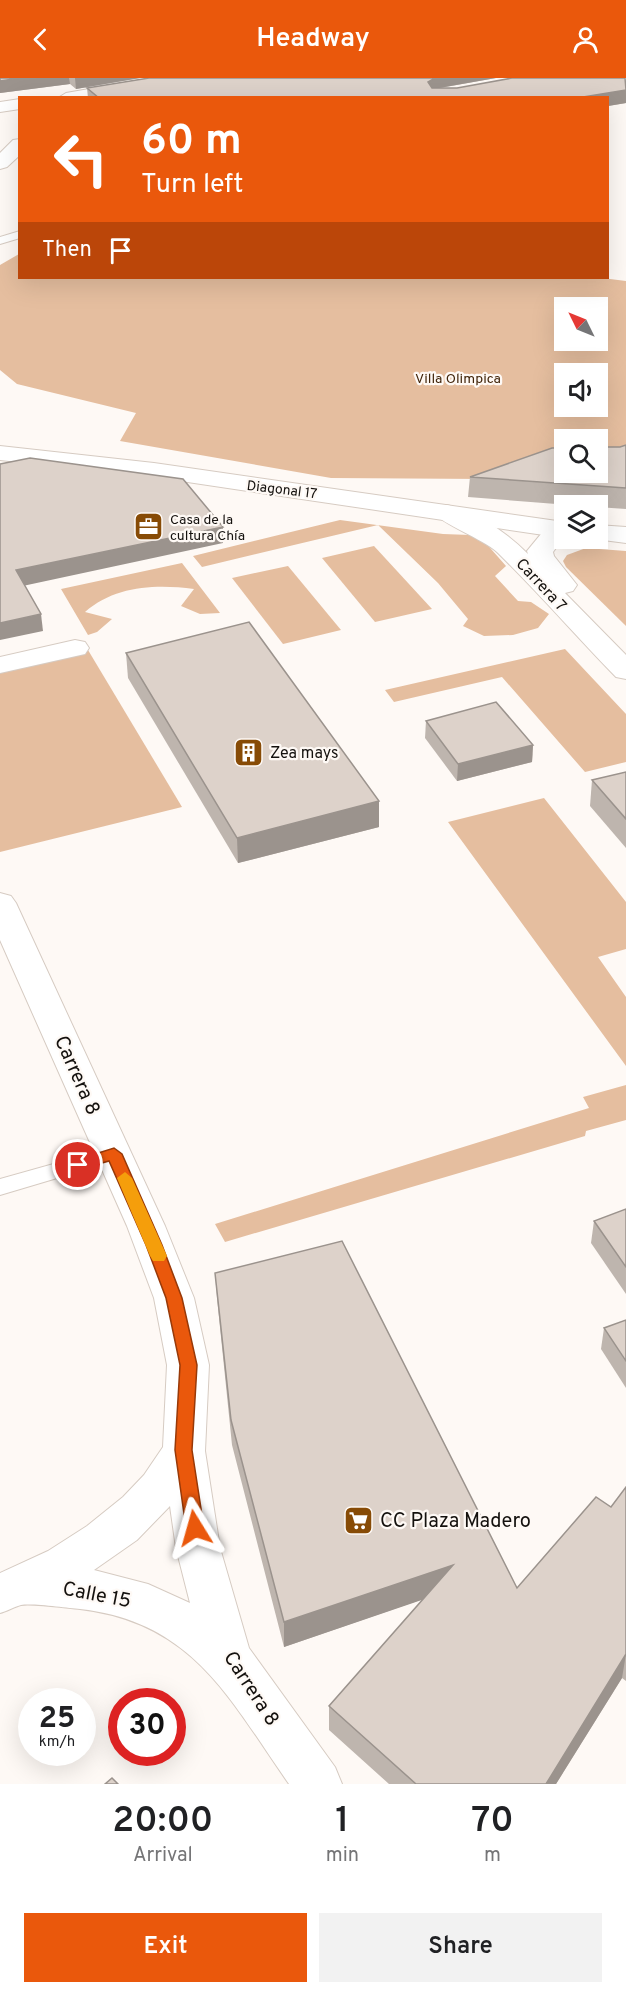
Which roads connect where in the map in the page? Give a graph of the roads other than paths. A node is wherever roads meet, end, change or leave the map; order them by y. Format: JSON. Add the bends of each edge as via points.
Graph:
{"nodes":[{"id":1,"x":184,"y":78,"type":"edge"},
{"id":2,"x":66,"y":95,"type":"edge"},
{"id":3,"x":18,"y":104,"type":"edge"},
{"id":4,"x":0,"y":107,"type":"edge"},
{"id":5,"x":18,"y":146,"type":"edge"},
{"id":6,"x":0,"y":163,"type":"edge"},
{"id":7,"x":18,"y":235,"type":"edge"},
{"id":8,"x":0,"y":241,"type":"edge"},
{"id":9,"x":0,"y":450,"type":"edge"},
{"id":10,"x":447,"y":513,"type":"junction"},
{"id":11,"x":554,"y":529,"type":"edge"},
{"id":12,"x":608,"y":534,"type":"edge"},
{"id":13,"x":626,"y":535,"type":"edge"},
{"id":14,"x":554,"y":539,"type":"edge"},
{"id":15,"x":75,"y":648,"type":"dead end"},
{"id":16,"x":626,"y":648,"type":"edge"},
{"id":17,"x":0,"y":665,"type":"edge"},
{"id":18,"x":626,"y":671,"type":"edge"},
{"id":19,"x":0,"y":903,"type":"edge"},
{"id":20,"x":114,"y":1154,"type":"junction"},
{"id":21,"x":0,"y":1187,"type":"edge"},
{"id":22,"x":184,"y":1450,"type":"junction"},
{"id":23,"x":11,"y":1589,"type":"edge"},
{"id":24,"x":228,"y":1658,"type":"junction"},
{"id":25,"x":318,"y":1784,"type":"edge"}],
"edges":[{"from":1,"to":2,"type":"street"},
{"from":3,"to":4,"type":"street"},
{"from":5,"to":6,"type":"street"},
{"from":7,"to":8,"type":"lane"},
{"from":9,"to":10,"type":"street","name":"Diagonal 17"},
{"from":10,"to":11,"type":"street","name":"Diagonal 17"},
{"from":10,"to":18,"type":"street","name":"Carrera 7","via":[[504,545]]},
{"from":12,"to":13,"type":"street"},
{"from":14,"to":16,"type":"street","name":"Carrera 7","via":[[543,544],[540,559]]},
{"from":15,"to":17,"type":"street"},
{"from":19,"to":20,"type":"street","name":"Carrera 8"},
{"from":20,"to":21,"type":"lane"},
{"from":20,"to":22,"type":"street","name":"Carrera 8","via":[[174,1298],[188,1365]]},
{"from":22,"to":23,"type":"street","name":"Calle 15","via":[[156,1492],[119,1529],[74,1561]]},
{"from":22,"to":24,"type":"street","name":"Carrera 8","via":[[198,1548]]},
{"from":23,"to":24,"type":"street","name":"Calle 15","via":[[79,1586],[134,1599],[184,1623]]},
{"from":24,"to":25,"type":"street","name":"Carrera 8"}]}
